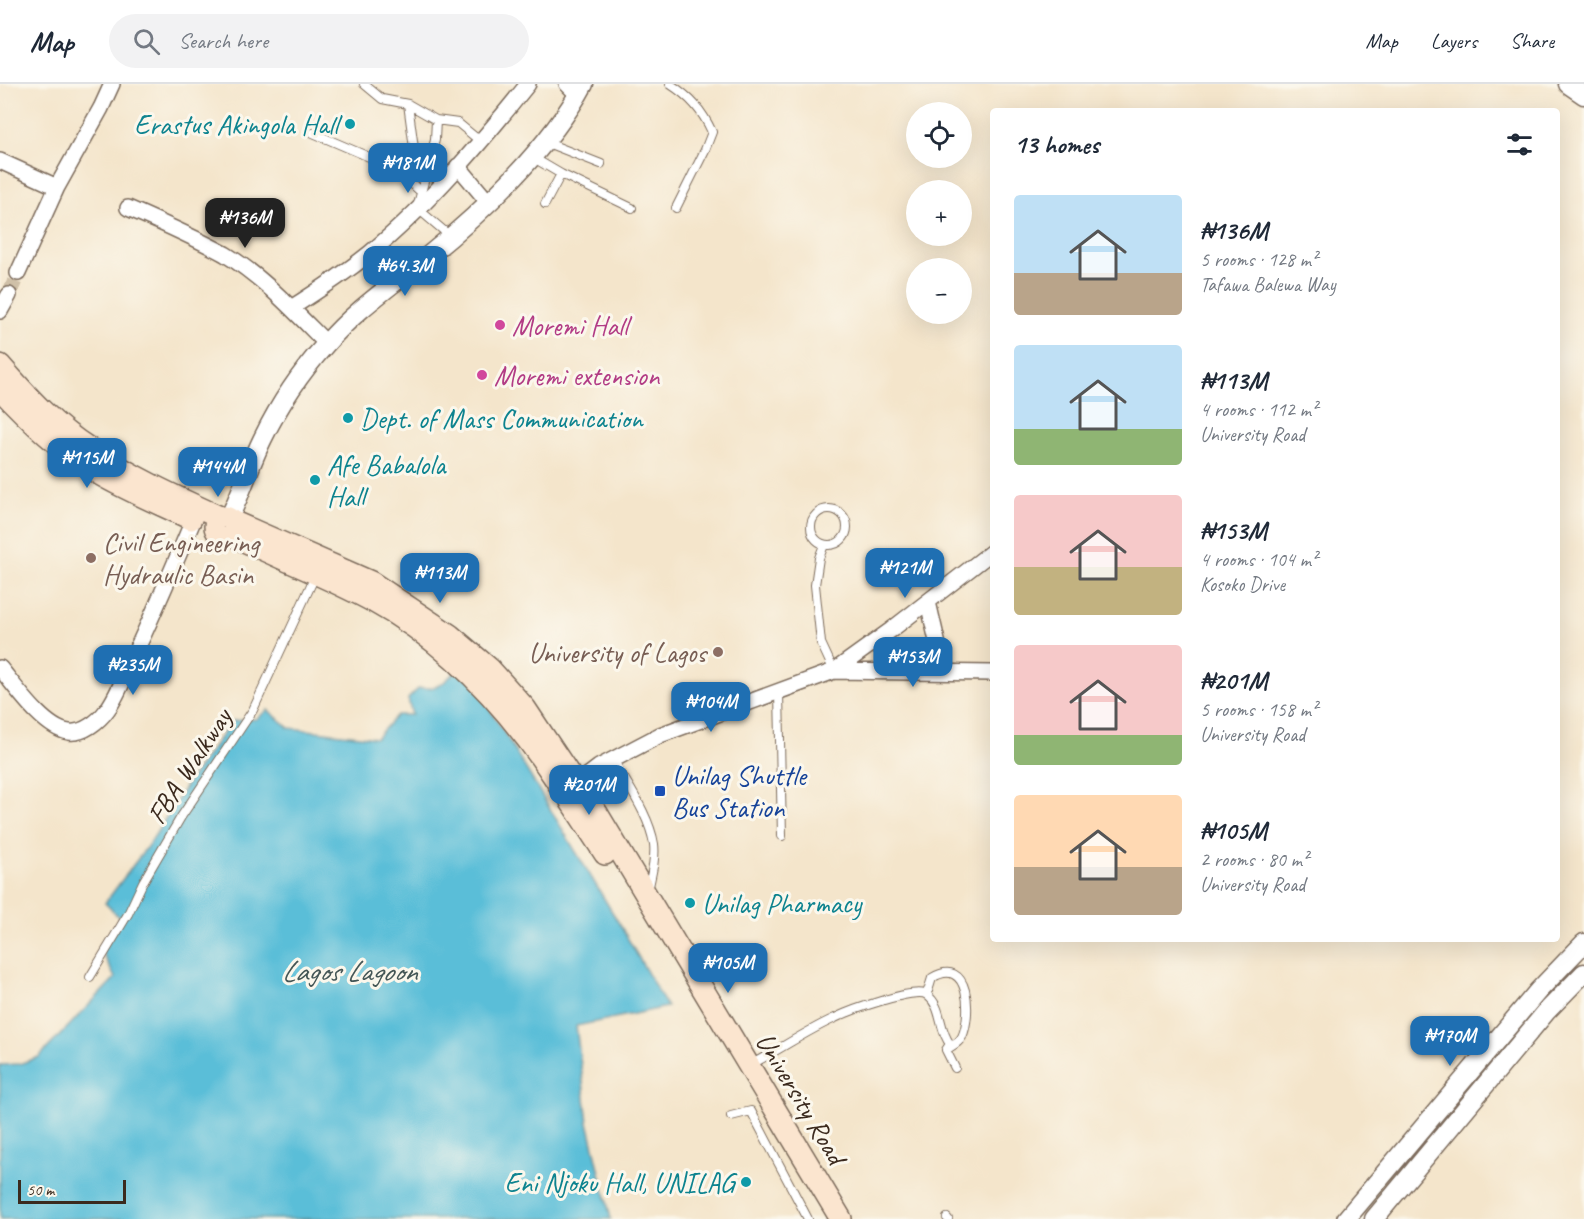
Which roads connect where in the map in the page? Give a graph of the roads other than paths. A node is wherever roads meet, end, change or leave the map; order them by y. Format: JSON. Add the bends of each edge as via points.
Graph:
{"nodes":[{"id":1,"x":112,"y":84,"type":"edge"},
{"id":2,"x":364,"y":84,"type":"edge"},
{"id":3,"x":528,"y":84,"type":"edge"},
{"id":4,"x":670,"y":84,"type":"edge"},
{"id":5,"x":1568,"y":84,"type":"edge"},
{"id":6,"x":576,"y":88,"type":"edge"},
{"id":7,"x":1584,"y":94,"type":"edge"},
{"id":8,"x":408,"y":104,"type":"junction"},
{"id":9,"x":436,"y":120,"type":"junction"},
{"id":10,"x":313,"y":133,"type":"dead end"},
{"id":11,"x":481,"y":142,"type":"junction"},
{"id":12,"x":544,"y":142,"type":"junction"},
{"id":13,"x":531,"y":157,"type":"junction"},
{"id":14,"x":0,"y":161,"type":"edge"},
{"id":15,"x":602,"y":164,"type":"dead end"},
{"id":16,"x":458,"y":166,"type":"junction"},
{"id":17,"x":400,"y":173,"type":"junction"},
{"id":18,"x":561,"y":174,"type":"junction"},
{"id":19,"x":57,"y":187,"type":"junction"},
{"id":20,"x":420,"y":200,"type":"junction"},
{"id":21,"x":489,"y":203,"type":"junction"},
{"id":22,"x":545,"y":204,"type":"dead end"},
{"id":23,"x":128,"y":208,"type":"dead end"},
{"id":24,"x":632,"y":208,"type":"dead end"},
{"id":25,"x":676,"y":208,"type":"dead end"},
{"id":26,"x":451,"y":237,"type":"junction"},
{"id":27,"x":18,"y":273,"type":"tunnel mouth"},
{"id":28,"x":9,"y":295,"type":"tunnel mouth"},
{"id":29,"x":291,"y":308,"type":"junction"},
{"id":30,"x":0,"y":311,"type":"edge"},
{"id":31,"x":326,"y":343,"type":"junction"},
{"id":32,"x":0,"y":365,"type":"edge"},
{"id":33,"x":0,"y":389,"type":"edge"},
{"id":34,"x":196,"y":514,"type":"junction"},
{"id":35,"x":225,"y":524,"type":"junction"},
{"id":36,"x":824,"y":544,"type":"junction"},
{"id":37,"x":990,"y":553,"type":"edge"},
{"id":38,"x":319,"y":567,"type":"junction"},
{"id":39,"x":928,"y":602,"type":"junction"},
{"id":40,"x":0,"y":668,"type":"edge"},
{"id":41,"x":834,"y":671,"type":"junction"},
{"id":42,"x":944,"y":671,"type":"junction"},
{"id":43,"x":990,"y":673,"type":"edge"},
{"id":44,"x":779,"y":692,"type":"junction"},
{"id":45,"x":614,"y":759,"type":"junction"},
{"id":46,"x":573,"y":789,"type":"junction"},
{"id":47,"x":782,"y":836,"type":"dead end"},
{"id":48,"x":646,"y":895,"type":"junction"},
{"id":49,"x":1584,"y":943,"type":"edge"},
{"id":50,"x":1584,"y":973,"type":"edge"},
{"id":51,"x":90,"y":977,"type":"dead end"},
{"id":52,"x":927,"y":994,"type":"junction"},
{"id":53,"x":946,"y":1050,"type":"junction"},
{"id":54,"x":749,"y":1065,"type":"junction"},
{"id":55,"x":955,"y":1068,"type":"dead end"},
{"id":56,"x":731,"y":1116,"type":"dead end"},
{"id":57,"x":808,"y":1219,"type":"edge"},
{"id":58,"x":824,"y":1219,"type":"edge"},
{"id":59,"x":841,"y":1219,"type":"edge"},
{"id":60,"x":1346,"y":1219,"type":"edge"},
{"id":61,"x":1374,"y":1219,"type":"edge"}],
"edges":[{"from":1,"to":19,"type":"street"},
{"from":2,"to":8,"type":"lane","via":[[382,99]]},
{"from":3,"to":11,"type":"street"},
{"from":4,"to":25,"type":"lane","via":[[688,96],[712,132]]},
{"from":5,"to":7,"type":"street"},
{"from":6,"to":12,"type":"street"},
{"from":8,"to":9,"type":"lane"},
{"from":8,"to":17,"type":"lane","via":[[414,148]]},
{"from":9,"to":11,"type":"lane","via":[[458,123]]},
{"from":9,"to":20,"type":"lane"},
{"from":10,"to":17,"type":"lane"},
{"from":11,"to":16,"type":"street"},
{"from":12,"to":13,"type":"street"},
{"from":12,"to":15,"type":"lane"},
{"from":13,"to":18,"type":"lane"},
{"from":13,"to":21,"type":"street"},
{"from":14,"to":19,"type":"street"},
{"from":16,"to":20,"type":"street"},
{"from":16,"to":21,"type":"street"},
{"from":17,"to":20,"type":"lane"},
{"from":18,"to":22,"type":"lane"},
{"from":18,"to":24,"type":"lane"},
{"from":19,"to":27,"type":"street"},
{"from":20,"to":26,"type":"lane"},
{"from":20,"to":29,"type":"street","via":[[370,252]]},
{"from":21,"to":26,"type":"street"},
{"from":23,"to":29,"type":"street","via":[[226,255]]},
{"from":26,"to":31,"type":"street","via":[[353,315]]},
{"from":28,"to":30,"type":"street"},
{"from":29,"to":31,"type":"street"},
{"from":31,"to":35,"type":"street","via":[[290,391],[262,439]]},
{"from":32,"to":34,"type":"main road","name":"University Road","via":[[34,404],[89,449]]},
{"from":33,"to":34,"type":"main road","name":"University Road","via":[[45,434],[99,474]]},
{"from":34,"to":35,"type":"main road","name":"University Road"},
{"from":34,"to":40,"type":"street","via":[[120,686],[97,722],[69,732],[56,727],[45,720]]},
{"from":35,"to":38,"type":"main road","name":"University Road"},
{"from":36,"to":36,"type":"lane","via":[[840,541],[846,531],[845,520],[832,510],[820,511],[811,526],[814,538]]},
{"from":36,"to":41,"type":"lane","via":[[815,585],[821,643]]},
{"from":37,"to":39,"type":"street"},
{"from":38,"to":46,"type":"main road","name":"University Road","via":[[409,623],[466,668]]},
{"from":38,"to":51,"type":"lane","name":"FBA Walkway","via":[[253,710],[181,817]]},
{"from":39,"to":41,"type":"street"},
{"from":39,"to":42,"type":"street"},
{"from":41,"to":42,"type":"street"},
{"from":41,"to":44,"type":"street"},
{"from":42,"to":43,"type":"street"},
{"from":44,"to":45,"type":"street","via":[[660,735]]},
{"from":44,"to":47,"type":"lane"},
{"from":45,"to":46,"type":"street"},
{"from":45,"to":48,"type":"lane","via":[[654,845],[653,871]]},
{"from":46,"to":48,"type":"main road","name":"University Road","via":[[597,813]]},
{"from":46,"to":58,"type":"main road","name":"University Road","via":[[615,868]]},
{"from":48,"to":54,"type":"main road","name":"University Road"},
{"from":49,"to":60,"type":"street"},
{"from":50,"to":61,"type":"street","via":[[1546,1012]]},
{"from":52,"to":53,"type":"lane","via":[[938,1008],[944,1036],[950,1044]]},
{"from":52,"to":53,"type":"lane","via":[[932,978],[946,972],[962,981],[967,1010],[962,1038]]},
{"from":52,"to":54,"type":"lane","via":[[902,995],[835,1018]]},
{"from":53,"to":55,"type":"lane"},
{"from":54,"to":59,"type":"main road","name":"University Road"},
{"from":56,"to":57,"type":"lane","via":[[751,1111]]}]}
